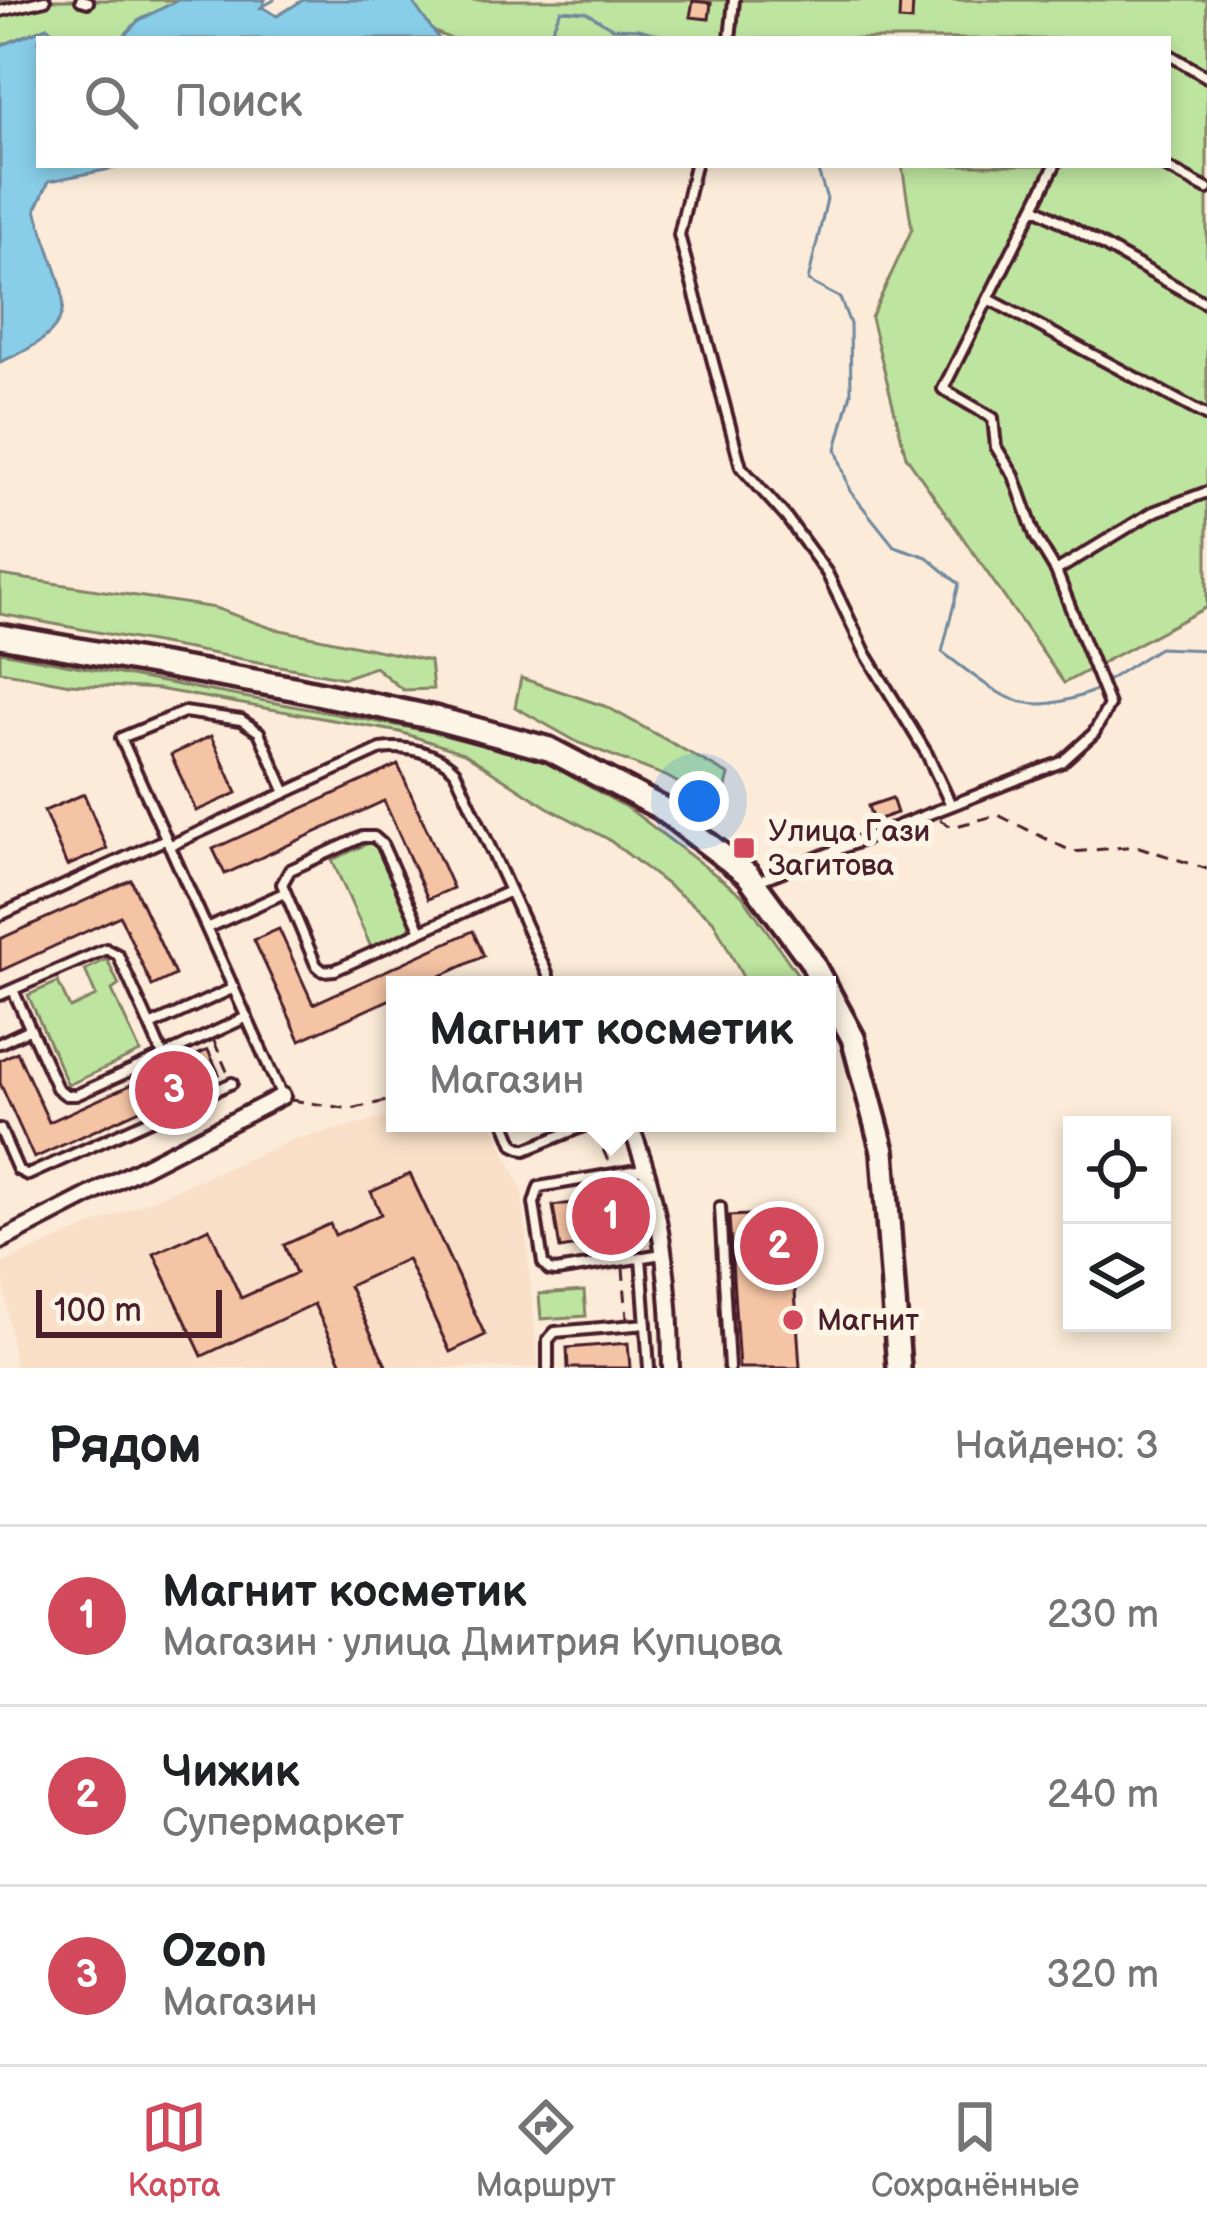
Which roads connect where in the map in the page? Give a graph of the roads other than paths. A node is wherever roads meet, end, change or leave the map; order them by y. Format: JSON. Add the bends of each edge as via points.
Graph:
{"nodes":[{"id":1,"x":45,"y":0,"type":"edge"},
{"id":2,"x":734,"y":0,"type":"edge"},
{"id":3,"x":0,"y":11,"type":"edge"},
{"id":4,"x":730,"y":36,"type":"edge"},
{"id":5,"x":1171,"y":56,"type":"edge"},
{"id":6,"x":1207,"y":77,"type":"edge"},
{"id":7,"x":694,"y":168,"type":"edge"},
{"id":8,"x":1054,"y":168,"type":"edge"},
{"id":9,"x":1168,"y":168,"type":"edge"},
{"id":10,"x":1207,"y":189,"type":"edge"},
{"id":11,"x":1035,"y":207,"type":"junction"},
{"id":12,"x":989,"y":299,"type":"junction"},
{"id":13,"x":1207,"y":304,"type":"edge"},
{"id":14,"x":1207,"y":416,"type":"edge"},
{"id":15,"x":1207,"y":492,"type":"edge"},
{"id":16,"x":1056,"y":571,"type":"junction"},
{"id":17,"x":0,"y":636,"type":"edge"},
{"id":18,"x":286,"y":793,"type":"junction"},
{"id":19,"x":951,"y":805,"type":"junction"},
{"id":20,"x":168,"y":842,"type":"junction"},
{"id":21,"x":754,"y":882,"type":"junction"},
{"id":22,"x":510,"y":891,"type":"junction"},
{"id":23,"x":284,"y":893,"type":"junction"},
{"id":24,"x":0,"y":915,"type":"edge"},
{"id":25,"x":206,"y":928,"type":"junction"},
{"id":26,"x":422,"y":931,"type":"junction"},
{"id":27,"x":548,"y":975,"type":"dead end"},
{"id":28,"x":819,"y":976,"type":"edge"},
{"id":29,"x":234,"y":988,"type":"junction"},
{"id":30,"x":13,"y":990,"type":"junction"},
{"id":31,"x":0,"y":995,"type":"edge"},
{"id":32,"x":836,"y":1007,"type":"edge"},
{"id":33,"x":247,"y":1017,"type":"junction"},
{"id":34,"x":150,"y":1027,"type":"junction"},
{"id":35,"x":30,"y":1029,"type":"junction"},
{"id":36,"x":0,"y":1042,"type":"edge"},
{"id":37,"x":163,"y":1056,"type":"junction"},
{"id":38,"x":232,"y":1083,"type":"road end"},
{"id":39,"x":282,"y":1096,"type":"joint"},
{"id":40,"x":0,"y":1129,"type":"edge"},
{"id":41,"x":509,"y":1132,"type":"edge"},
{"id":42,"x":570,"y":1132,"type":"edge"},
{"id":43,"x":631,"y":1132,"type":"edge"},
{"id":44,"x":645,"y":1168,"type":"junction"},
{"id":45,"x":720,"y":1207,"type":"dead end"},
{"id":46,"x":0,"y":1241,"type":"edge"},
{"id":47,"x":662,"y":1254,"type":"junction"},
{"id":48,"x":641,"y":1258,"type":"junction"},
{"id":49,"x":646,"y":1324,"type":"junction"},
{"id":50,"x":548,"y":1368,"type":"edge"},
{"id":51,"x":649,"y":1368,"type":"edge"},
{"id":52,"x":671,"y":1368,"type":"edge"},
{"id":53,"x":729,"y":1368,"type":"edge"},
{"id":54,"x":899,"y":1368,"type":"edge"}],
"edges":[{"from":1,"to":3,"type":"lane"},
{"from":2,"to":4,"type":"lane"},
{"from":5,"to":6,"type":"lane"},
{"from":7,"to":19,"type":"lane","via":[[679,236],[741,467],[826,573]]},
{"from":8,"to":11,"type":"lane"},
{"from":9,"to":10,"type":"lane"},
{"from":11,"to":12,"type":"lane"},
{"from":11,"to":13,"type":"lane"},
{"from":12,"to":14,"type":"lane"},
{"from":12,"to":16,"type":"lane","via":[[943,389],[993,418],[996,447]]},
{"from":15,"to":16,"type":"lane","via":[[1153,512]]},
{"from":16,"to":19,"type":"lane","via":[[1109,705],[1094,733],[1062,762]]},
{"from":17,"to":21,"type":"main road","via":[[293,688],[549,749],[661,808]]},
{"from":18,"to":20,"type":"lane"},
{"from":18,"to":20,"type":"lane","via":[[247,722],[193,712],[169,717],[121,738]]},
{"from":18,"to":22,"type":"lane","via":[[382,749],[440,758],[455,771]]},
{"from":19,"to":21,"type":"lane"},
{"from":20,"to":24,"type":"lane"},
{"from":20,"to":25,"type":"lane"},
{"from":21,"to":28,"type":"main road"},
{"from":22,"to":26,"type":"lane"},
{"from":22,"to":27,"type":"lane"},
{"from":23,"to":25,"type":"lane"},
{"from":23,"to":26,"type":"lane","via":[[323,970]]},
{"from":23,"to":26,"type":"lane","via":[[290,870],[374,837]]},
{"from":25,"to":29,"type":"lane"},
{"from":29,"to":33,"type":"lane"},
{"from":29,"to":34,"type":"lane"},
{"from":30,"to":31,"type":"lane"},
{"from":30,"to":34,"type":"lane","via":[[111,950]]},
{"from":30,"to":35,"type":"lane"},
{"from":32,"to":54,"type":"main road","via":[[853,1038],[883,1151]]},
{"from":33,"to":37,"type":"lane"},
{"from":33,"to":39,"type":"lane"},
{"from":34,"to":37,"type":"lane"},
{"from":35,"to":36,"type":"lane"},
{"from":35,"to":37,"type":"lane","via":[[66,1095]]},
{"from":38,"to":40,"type":"lane","via":[[28,1175]]},
{"from":39,"to":46,"type":"street"},
{"from":41,"to":42,"type":"lane","via":[[525,1150]]},
{"from":43,"to":44,"type":"street"},
{"from":44,"to":47,"type":"street"},
{"from":44,"to":48,"type":"lane","via":[[542,1185],[534,1196],[549,1270]]},
{"from":45,"to":53,"type":"lane"},
{"from":47,"to":48,"type":"lane"},
{"from":47,"to":52,"type":"street"},
{"from":48,"to":49,"type":"lane"},
{"from":49,"to":50,"type":"lane","via":[[555,1332]]},
{"from":49,"to":51,"type":"lane"}]}
